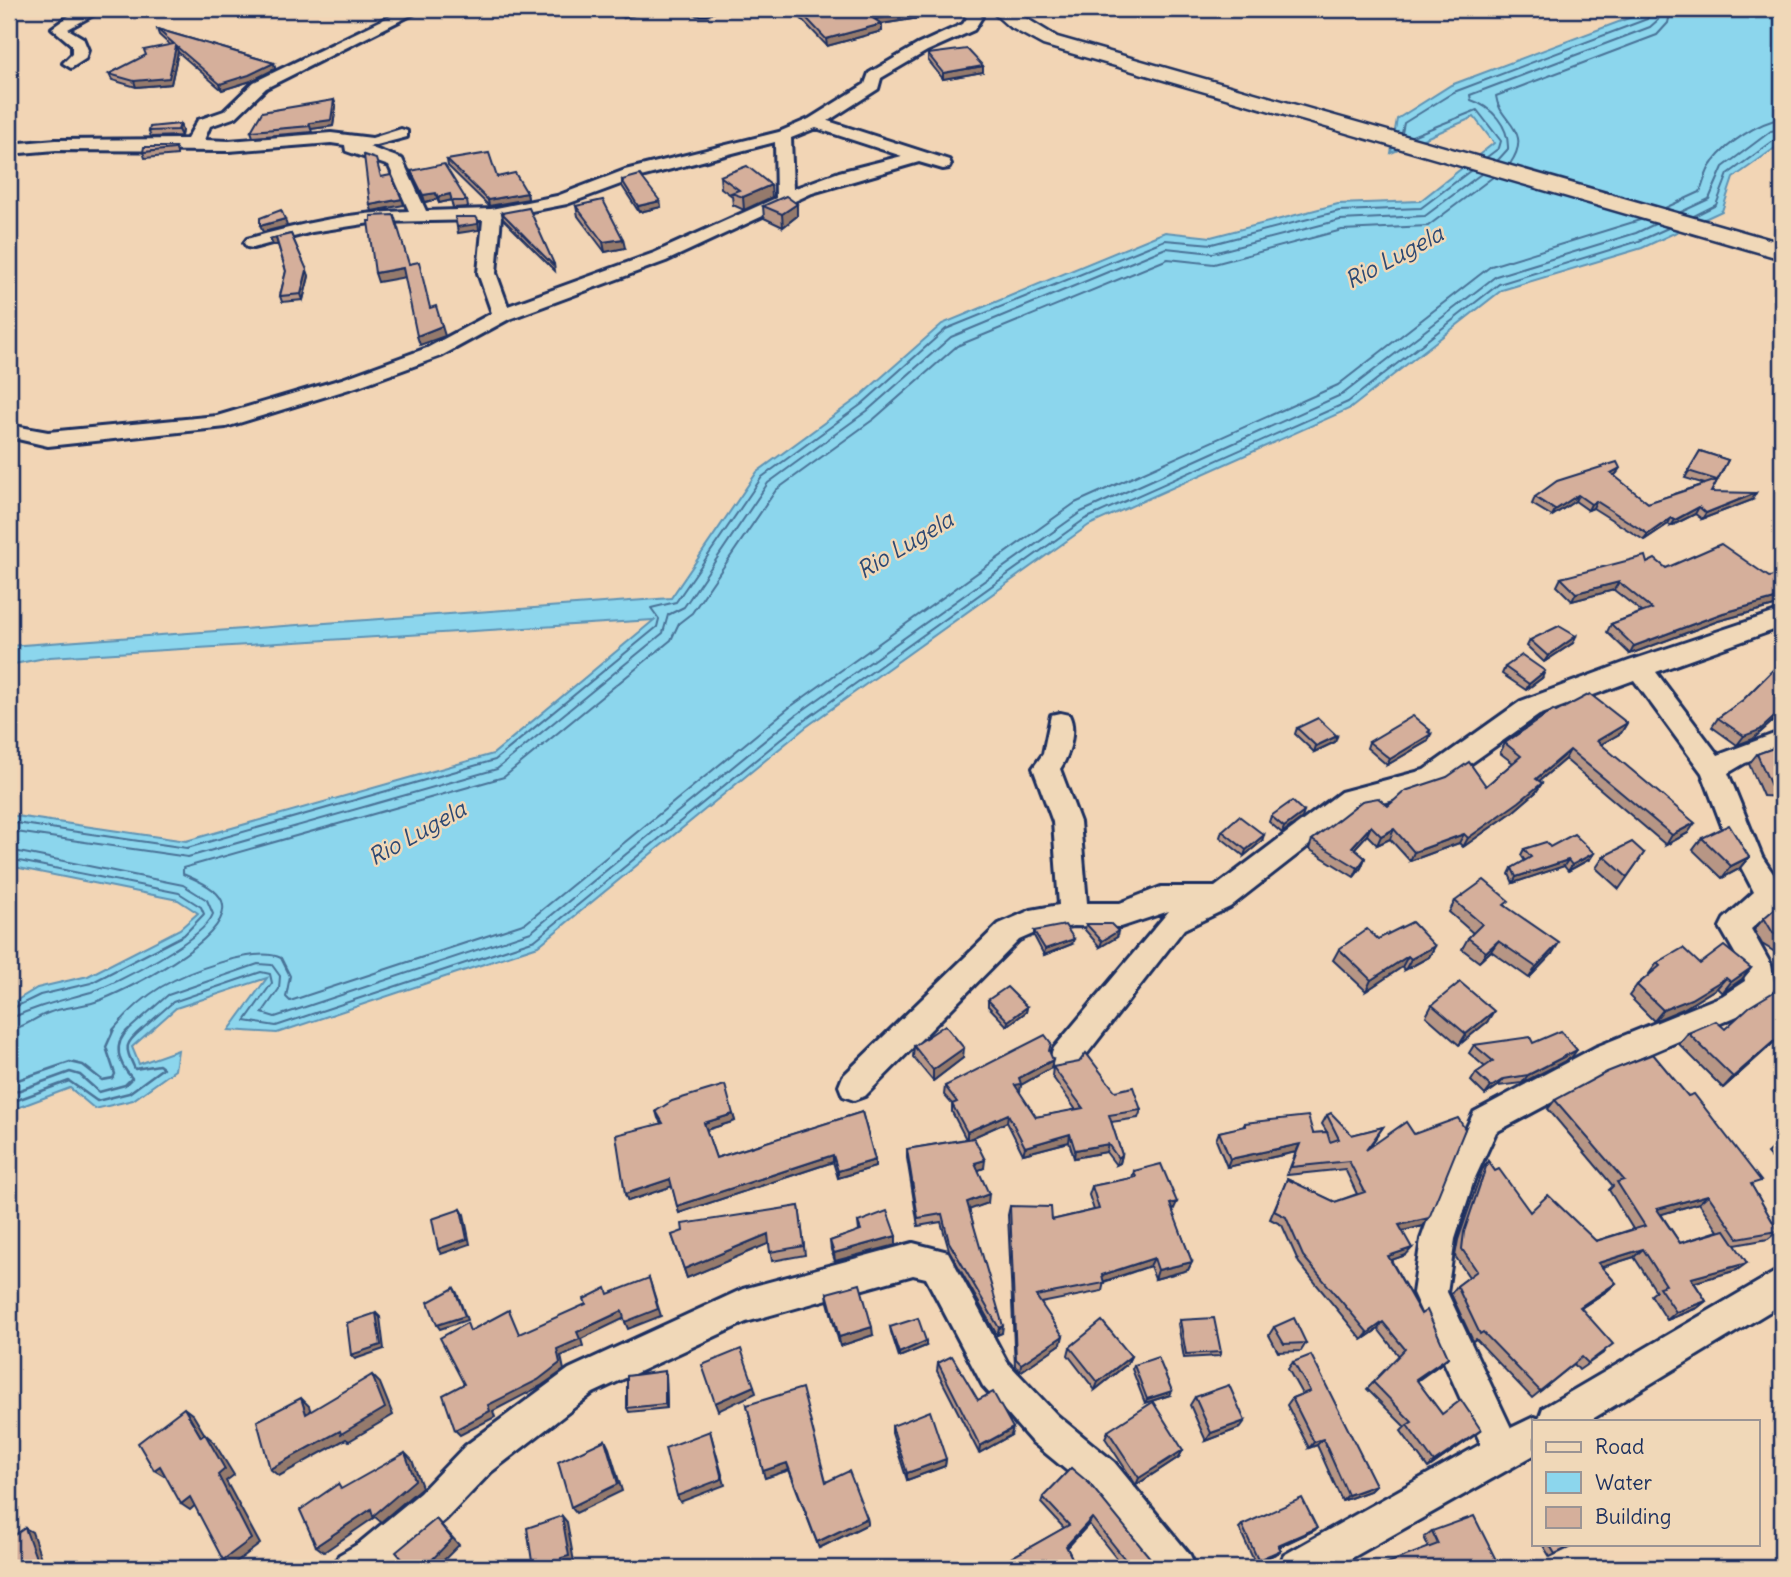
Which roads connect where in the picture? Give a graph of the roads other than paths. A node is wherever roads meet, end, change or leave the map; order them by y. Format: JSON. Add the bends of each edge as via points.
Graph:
{"nodes":[{"id":1,"x":97,"y":9,"type":"edge"},
{"id":2,"x":416,"y":9,"type":"edge"},
{"id":3,"x":964,"y":9,"type":"edge"},
{"id":4,"x":999,"y":9,"type":"edge"},
{"id":5,"x":71,"y":63,"type":"dead end"},
{"id":6,"x":815,"y":122,"type":"junction"},
{"id":7,"x":401,"y":134,"type":"dead end"},
{"id":8,"x":783,"y":136,"type":"junction"},
{"id":9,"x":331,"y":138,"type":"junction"},
{"id":10,"x":193,"y":144,"type":"junction"},
{"id":11,"x":9,"y":149,"type":"edge"},
{"id":12,"x":920,"y":156,"type":"junction"},
{"id":13,"x":943,"y":164,"type":"dead end"},
{"id":14,"x":785,"y":201,"type":"junction"},
{"id":15,"x":491,"y":214,"type":"junction"},
{"id":16,"x":419,"y":216,"type":"junction"},
{"id":17,"x":253,"y":243,"type":"dead end"},
{"id":18,"x":1782,"y":251,"type":"edge"},
{"id":19,"x":502,"y":315,"type":"junction"},
{"id":20,"x":9,"y":431,"type":"edge"},
{"id":21,"x":1782,"y":618,"type":"edge"},
{"id":22,"x":1638,"y":667,"type":"junction"},
{"id":23,"x":1060,"y":722,"type":"dead end"},
{"id":24,"x":1782,"y":741,"type":"edge"},
{"id":25,"x":1714,"y":769,"type":"junction"},
{"id":26,"x":1220,"y":899,"type":"junction"},
{"id":27,"x":1776,"y":900,"type":"edge"},
{"id":28,"x":1073,"y":914,"type":"junction"},
{"id":29,"x":1065,"y":1058,"type":"dead end"},
{"id":30,"x":854,"y":1086,"type":"dead end"},
{"id":31,"x":1782,"y":1284,"type":"edge"},
{"id":32,"x":1558,"y":1420,"type":"edge"},
{"id":33,"x":1519,"y":1444,"type":"edge"},
{"id":34,"x":352,"y":1568,"type":"edge"},
{"id":35,"x":1177,"y":1568,"type":"edge"},
{"id":36,"x":1297,"y":1568,"type":"edge"}],
"edges":[{"from":1,"to":5,"type":"street","via":[[59,28],[81,45],[80,56]]},
{"from":2,"to":10,"type":"street","via":[[260,86],[232,113],[204,123]]},
{"from":3,"to":6,"type":"street","via":[[975,17],[969,27],[874,76],[872,86]]},
{"from":4,"to":18,"type":"main road","via":[[1037,36],[1149,71]]},
{"from":6,"to":8,"type":"street"},
{"from":6,"to":12,"type":"street"},
{"from":7,"to":9,"type":"street","via":[[373,143]]},
{"from":8,"to":14,"type":"street"},
{"from":8,"to":15,"type":"street","via":[[631,174],[561,200]]},
{"from":9,"to":10,"type":"street","via":[[229,146]]},
{"from":9,"to":16,"type":"street","via":[[396,163]]},
{"from":10,"to":11,"type":"street"},
{"from":12,"to":13,"type":"street"},
{"from":12,"to":14,"type":"street","via":[[845,176]]},
{"from":14,"to":19,"type":"street","via":[[660,257]]},
{"from":15,"to":16,"type":"street"},
{"from":15,"to":19,"type":"street","via":[[495,229],[487,274]]},
{"from":16,"to":17,"type":"street","via":[[310,227]]},
{"from":19,"to":20,"type":"street","via":[[434,352],[219,422],[48,439]]},
{"from":21,"to":22,"type":"street"},
{"from":22,"to":25,"type":"street"},
{"from":22,"to":26,"type":"street","via":[[1530,708],[1433,776],[1350,799]]},
{"from":23,"to":28,"type":"street","via":[[1055,756],[1046,768],[1065,807]]},
{"from":24,"to":25,"type":"street","via":[[1736,756]]},
{"from":25,"to":27,"type":"street"},
{"from":26,"to":28,"type":"street","via":[[1160,899],[1121,915]]},
{"from":26,"to":29,"type":"street","via":[[1174,921]]},
{"from":27,"to":33,"type":"street","via":[[1734,927],[1757,965],[1760,988],[1732,1005],[1607,1057],[1485,1122],[1438,1239],[1430,1293]]},
{"from":28,"to":30,"type":"street","via":[[1031,922],[1009,932]]},
{"from":31,"to":32,"type":"street"},
{"from":33,"to":36,"type":"street"},
{"from":34,"to":35,"type":"street","via":[[433,1506],[478,1459],[581,1381],[743,1306],[914,1259],[936,1264],[995,1374],[1044,1428],[1101,1475]]}]}
